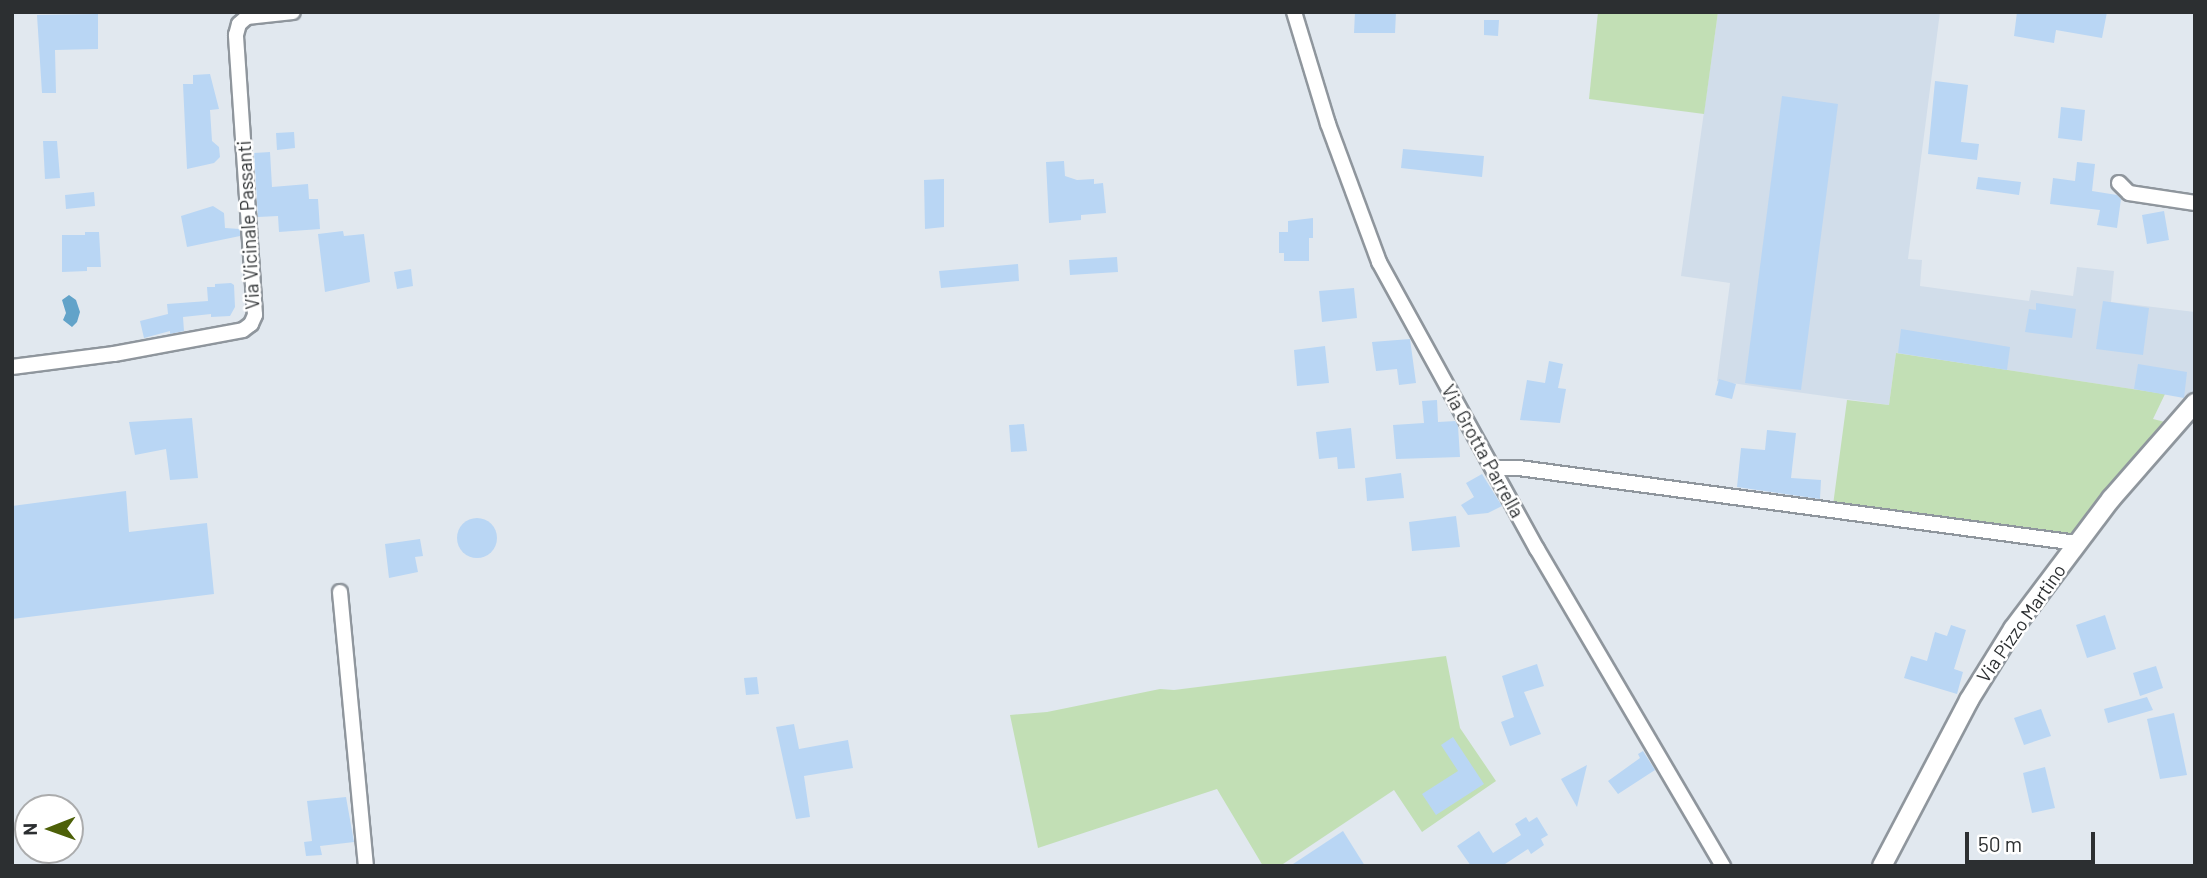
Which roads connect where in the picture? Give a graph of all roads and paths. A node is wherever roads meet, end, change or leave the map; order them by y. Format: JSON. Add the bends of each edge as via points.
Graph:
{"nodes":[{"id":1,"x":293,"y":12,"type":"edge"},
{"id":2,"x":1294,"y":12,"type":"edge"},
{"id":3,"x":2119,"y":183,"type":"dead end"},
{"id":4,"x":2195,"y":203,"type":"edge"},
{"id":5,"x":12,"y":367,"type":"edge"},
{"id":6,"x":2195,"y":403,"type":"edge"},
{"id":7,"x":1493,"y":468,"type":"junction"},
{"id":8,"x":2077,"y":543,"type":"junction"},
{"id":9,"x":340,"y":592,"type":"dead end"},
{"id":10,"x":366,"y":866,"type":"edge"},
{"id":11,"x":1723,"y":866,"type":"edge"},
{"id":12,"x":1882,"y":866,"type":"edge"}],
"edges":[{"from":1,"to":5,"type":"street","name":"Via Vicinale Passanti","via":[[247,17],[236,35],[255,315],[251,324],[243,330],[114,354]]},
{"from":2,"to":7,"type":"street","name":"Via Grotta Parrella","via":[[1340,162],[1379,262]]},
{"from":3,"to":4,"type":"street","via":[[2129,193]]},
{"from":6,"to":8,"type":"street","name":"Via Pizzo Martino"},
{"from":7,"to":8,"type":"street"},
{"from":7,"to":11,"type":"street","name":"Via Grotta Parrella"},
{"from":8,"to":12,"type":"street","name":"Via Pizzo Martino","via":[[2012,629],[1969,700]]},
{"from":9,"to":10,"type":"street"}]}
